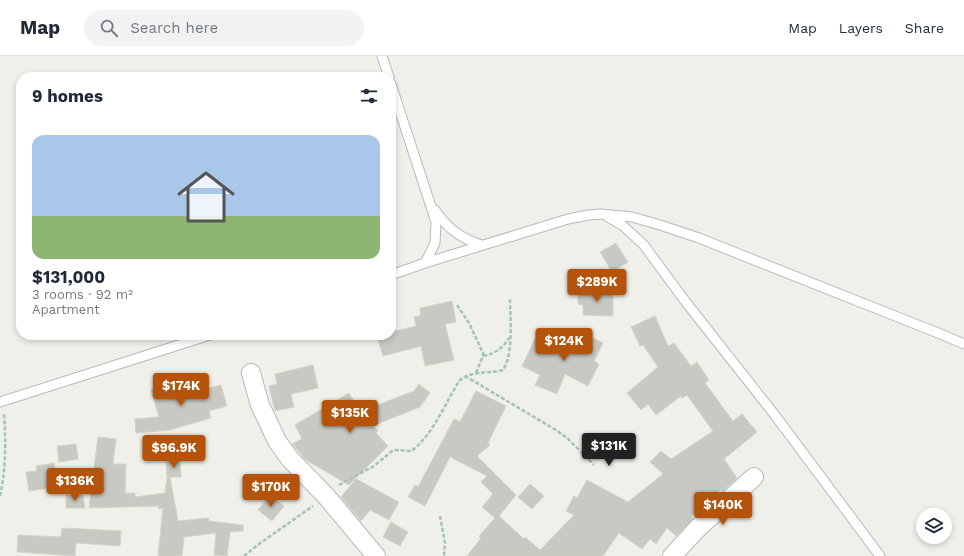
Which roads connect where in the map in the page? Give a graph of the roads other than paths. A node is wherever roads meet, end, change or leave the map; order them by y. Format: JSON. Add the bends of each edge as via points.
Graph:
{"nodes":[{"id":1,"x":382,"y":56,"type":"edge"},
{"id":2,"x":387,"y":72,"type":"edge"},
{"id":3,"x":396,"y":99,"type":"edge"},
{"id":4,"x":431,"y":206,"type":"junction"},
{"id":5,"x":601,"y":214,"type":"junction"},
{"id":6,"x":481,"y":245,"type":"junction"},
{"id":7,"x":425,"y":263,"type":"junction"},
{"id":8,"x":396,"y":273,"type":"edge"},
{"id":9,"x":194,"y":340,"type":"edge"},
{"id":10,"x":964,"y":344,"type":"edge"},
{"id":11,"x":250,"y":373,"type":"dead end"},
{"id":12,"x":2,"y":402,"type":"edge"},
{"id":13,"x":754,"y":477,"type":"dead end"},
{"id":14,"x":376,"y":556,"type":"edge"},
{"id":15,"x":672,"y":556,"type":"edge"},
{"id":16,"x":880,"y":556,"type":"edge"}],
"edges":[{"from":1,"to":2,"type":"lane"},
{"from":3,"to":4,"type":"lane"},
{"from":4,"to":6,"type":"lane","via":[[450,229],[464,239]]},
{"from":4,"to":7,"type":"lane","via":[[436,222],[436,235]]},
{"from":5,"to":6,"type":"lane","via":[[568,219]]},
{"from":5,"to":10,"type":"lane","via":[[632,217],[699,238]]},
{"from":5,"to":16,"type":"lane","via":[[622,225],[643,244]]},
{"from":6,"to":7,"type":"lane"},
{"from":7,"to":8,"type":"lane"},
{"from":9,"to":12,"type":"lane"},
{"from":11,"to":14,"type":"street","via":[[260,405],[277,441]]},
{"from":13,"to":15,"type":"street","via":[[698,528]]}]}
